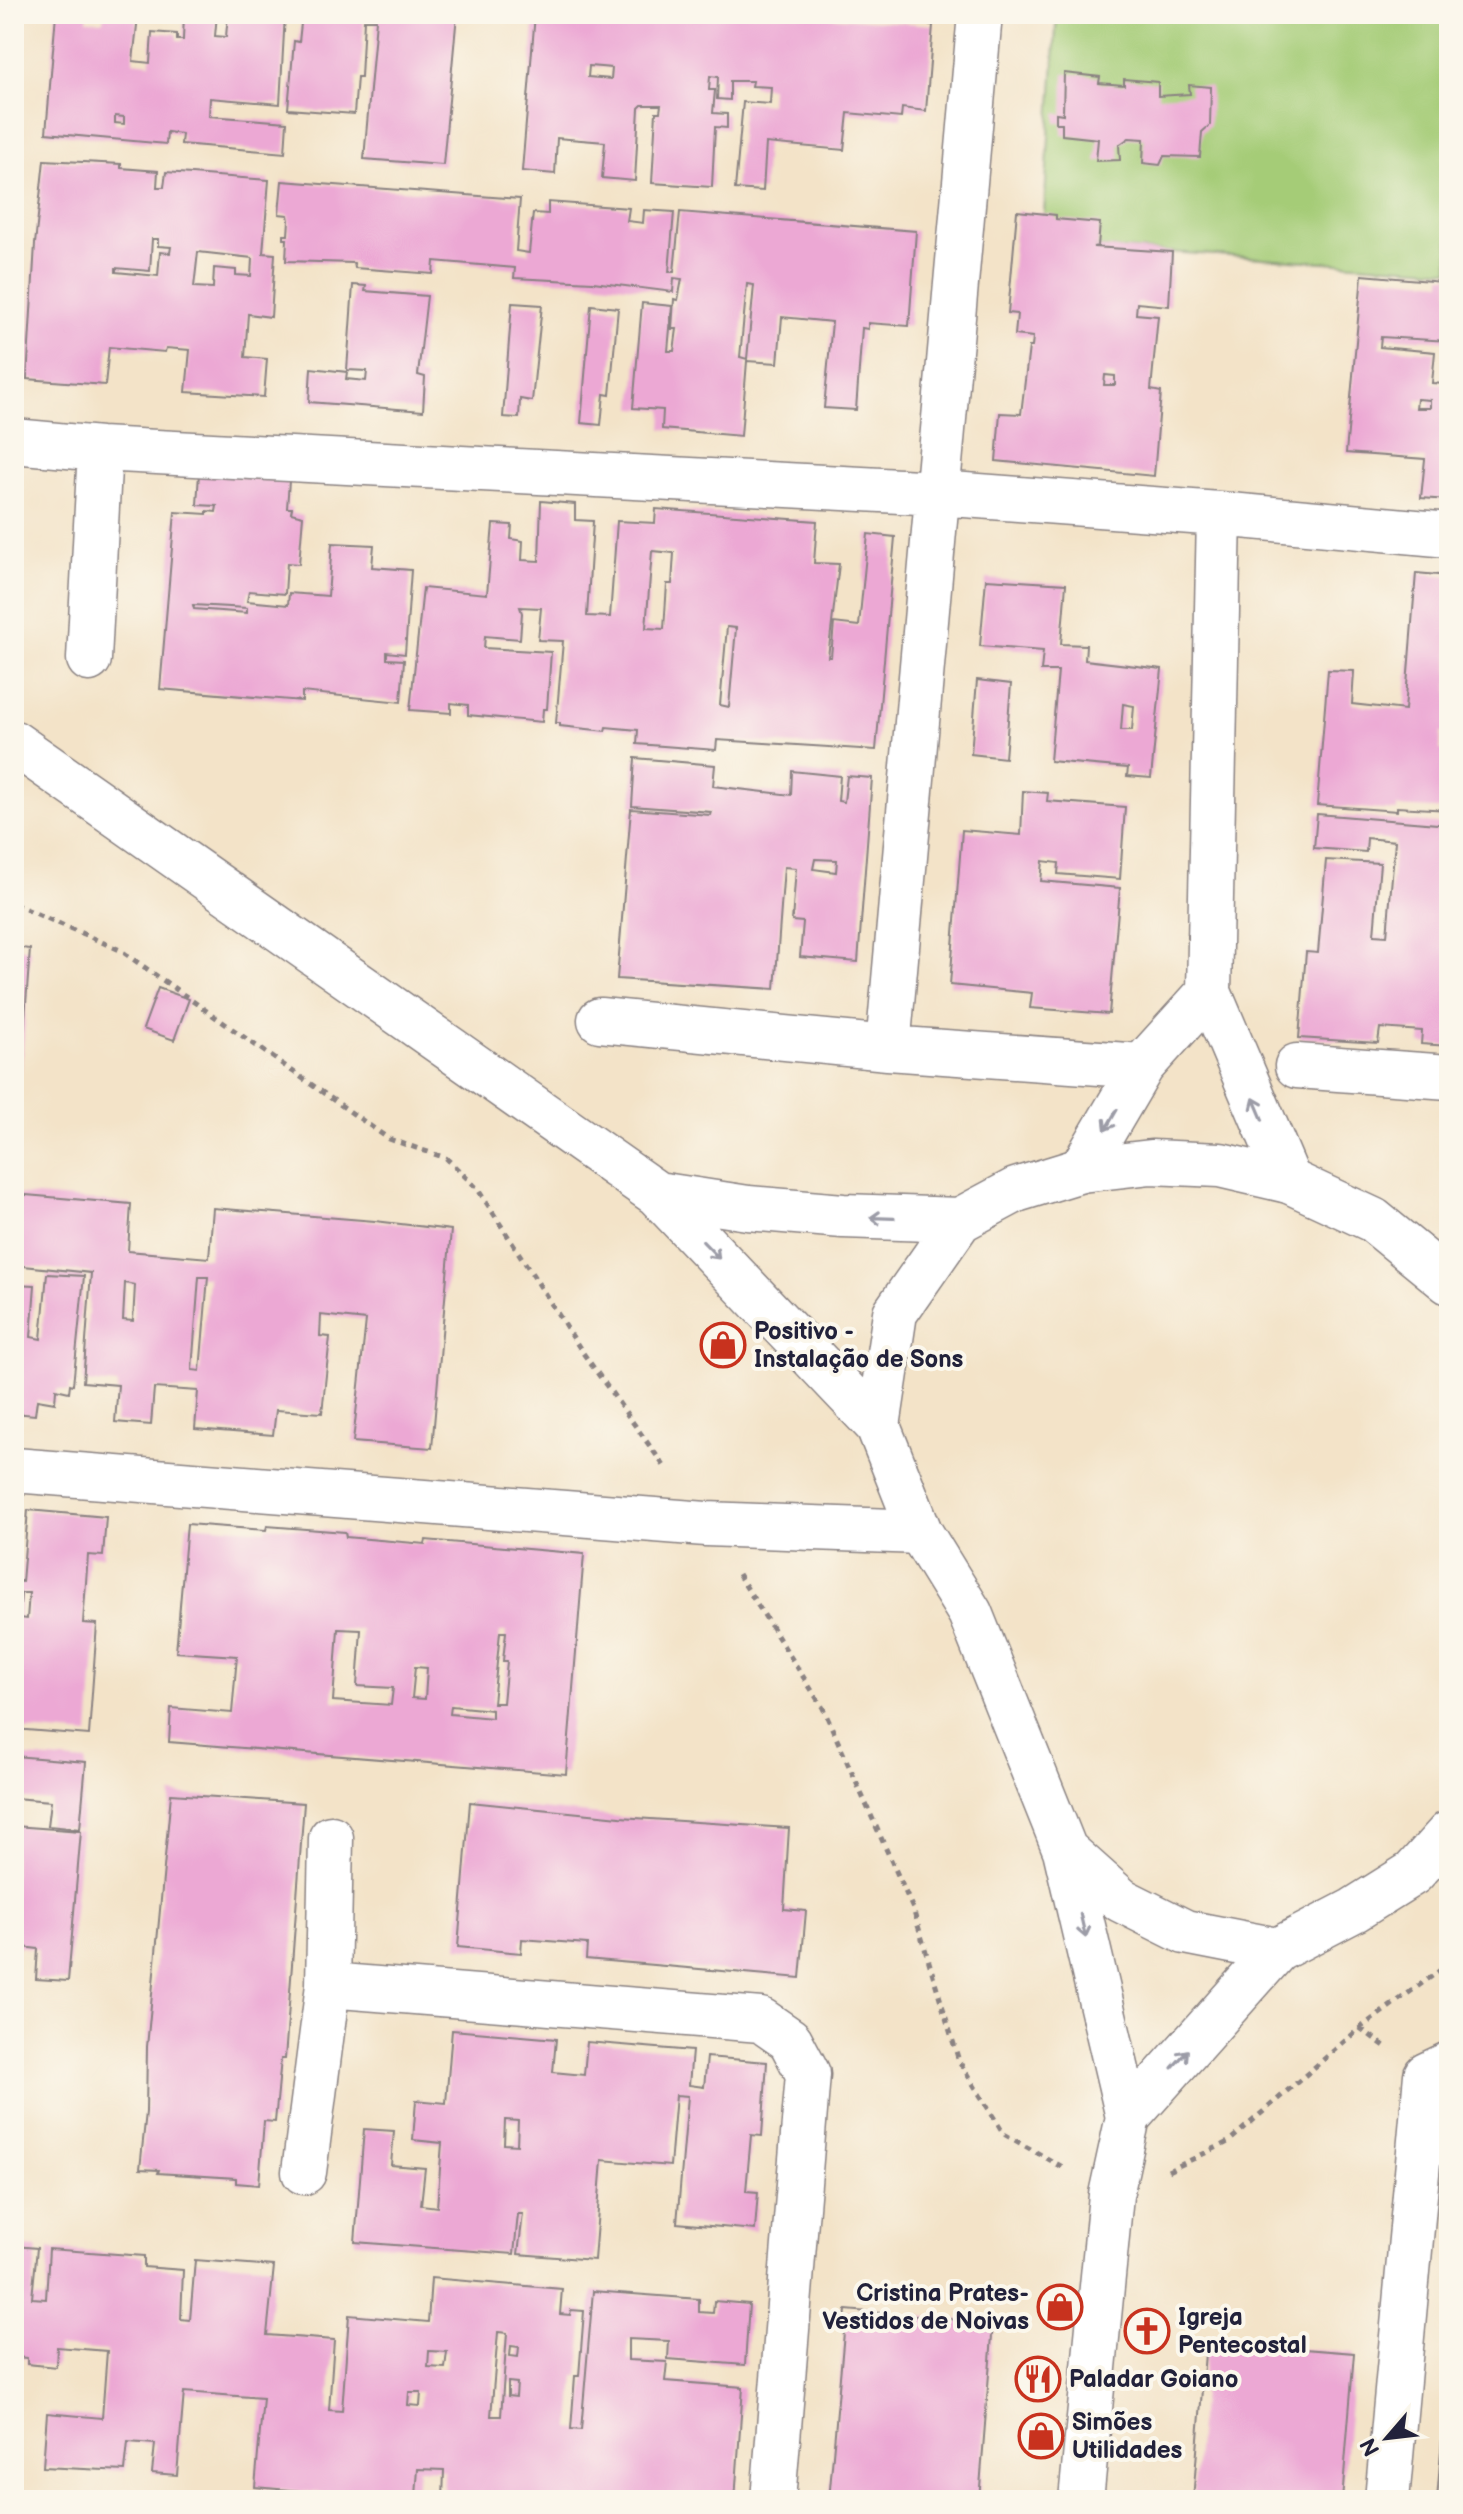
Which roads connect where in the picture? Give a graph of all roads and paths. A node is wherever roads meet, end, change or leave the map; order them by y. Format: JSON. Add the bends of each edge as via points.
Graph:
{"nodes":[{"id":1,"x":980,"y":14,"type":"edge"},
{"id":2,"x":14,"y":441,"type":"edge"},
{"id":3,"x":100,"y":449,"type":"junction"},
{"id":4,"x":938,"y":493,"type":"junction"},
{"id":5,"x":1219,"y":514,"type":"junction"},
{"id":6,"x":1449,"y":535,"type":"edge"},
{"id":7,"x":89,"y":659,"type":"dead end"},
{"id":8,"x":14,"y":743,"type":"edge"},
{"id":9,"x":1209,"y":992,"type":"junction"},
{"id":10,"x":600,"y":1020,"type":"dead end"},
{"id":11,"x":888,"y":1048,"type":"junction"},
{"id":12,"x":1142,"y":1066,"type":"junction"},
{"id":13,"x":1297,"y":1066,"type":"dead end"},
{"id":14,"x":1449,"y":1077,"type":"edge"},
{"id":15,"x":1081,"y":1170,"type":"junction"},
{"id":16,"x":1289,"y":1181,"type":"junction"},
{"id":17,"x":657,"y":1194,"type":"junction"},
{"id":18,"x":960,"y":1220,"type":"junction"},
{"id":19,"x":1448,"y":1280,"type":"edge"},
{"id":20,"x":878,"y":1426,"type":"junction"},
{"id":21,"x":14,"y":1470,"type":"edge"},
{"id":22,"x":920,"y":1532,"type":"junction"},
{"id":23,"x":1449,"y":1833,"type":"edge"},
{"id":24,"x":331,"y":1838,"type":"dead end"},
{"id":25,"x":1065,"y":1850,"type":"junction"},
{"id":26,"x":1431,"y":1874,"type":"edge"},
{"id":27,"x":1277,"y":1950,"type":"junction"},
{"id":28,"x":1449,"y":1964,"type":"edge"},
{"id":29,"x":328,"y":1985,"type":"junction"},
{"id":30,"x":1449,"y":2064,"type":"edge"},
{"id":31,"x":1128,"y":2117,"type":"junction"},
{"id":32,"x":304,"y":2172,"type":"dead end"},
{"id":33,"x":1111,"y":2195,"type":"junction"},
{"id":34,"x":773,"y":2500,"type":"edge"},
{"id":35,"x":1081,"y":2500,"type":"edge"},
{"id":36,"x":1387,"y":2500,"type":"edge"}],
"edges":[{"from":1,"to":4,"type":"street"},
{"from":2,"to":3,"type":"street"},
{"from":3,"to":4,"type":"street"},
{"from":3,"to":7,"type":"street"},
{"from":4,"to":5,"type":"street"},
{"from":4,"to":11,"type":"street"},
{"from":5,"to":6,"type":"street"},
{"from":5,"to":9,"type":"street"},
{"from":8,"to":17,"type":"street"},
{"from":9,"to":12,"type":"street"},
{"from":16,"to":9,"type":"street","one_way":true},
{"from":10,"to":11,"type":"street"},
{"from":11,"to":12,"type":"street"},
{"from":12,"to":15,"type":"street","one_way":true},
{"from":13,"to":14,"type":"street"},
{"from":15,"to":16,"type":"street","via":[[1151,1162],[1220,1165]]},
{"from":15,"to":18,"type":"street","via":[[1016,1190]]},
{"from":16,"to":19,"type":"street","via":[[1373,1220]]},
{"from":18,"to":17,"type":"street","one_way":true,"via":[[748,1208]]},
{"from":17,"to":20,"type":"street","one_way":true},
{"from":18,"to":20,"type":"street","via":[[895,1313]]},
{"from":20,"to":22,"type":"street"},
{"from":21,"to":22,"type":"street","via":[[706,1524]]},
{"from":22,"to":25,"type":"street","via":[[970,1613]]},
{"from":23,"to":26,"type":"street"},
{"from":24,"to":29,"type":"street"},
{"from":25,"to":27,"type":"street","via":[[1121,1900],[1185,1932]]},
{"from":25,"to":31,"type":"street","one_way":true},
{"from":26,"to":27,"type":"street"},
{"from":31,"to":27,"type":"street","one_way":true},
{"from":28,"to":33,"type":"path","via":[[1360,2028],[1228,2142]]},
{"from":29,"to":32,"type":"street"},
{"from":29,"to":34,"type":"street","via":[[761,2020],[790,2040],[808,2074]]},
{"from":30,"to":36,"type":"street","via":[[1426,2075]]},
{"from":31,"to":33,"type":"street"},
{"from":33,"to":35,"type":"street"}]}
